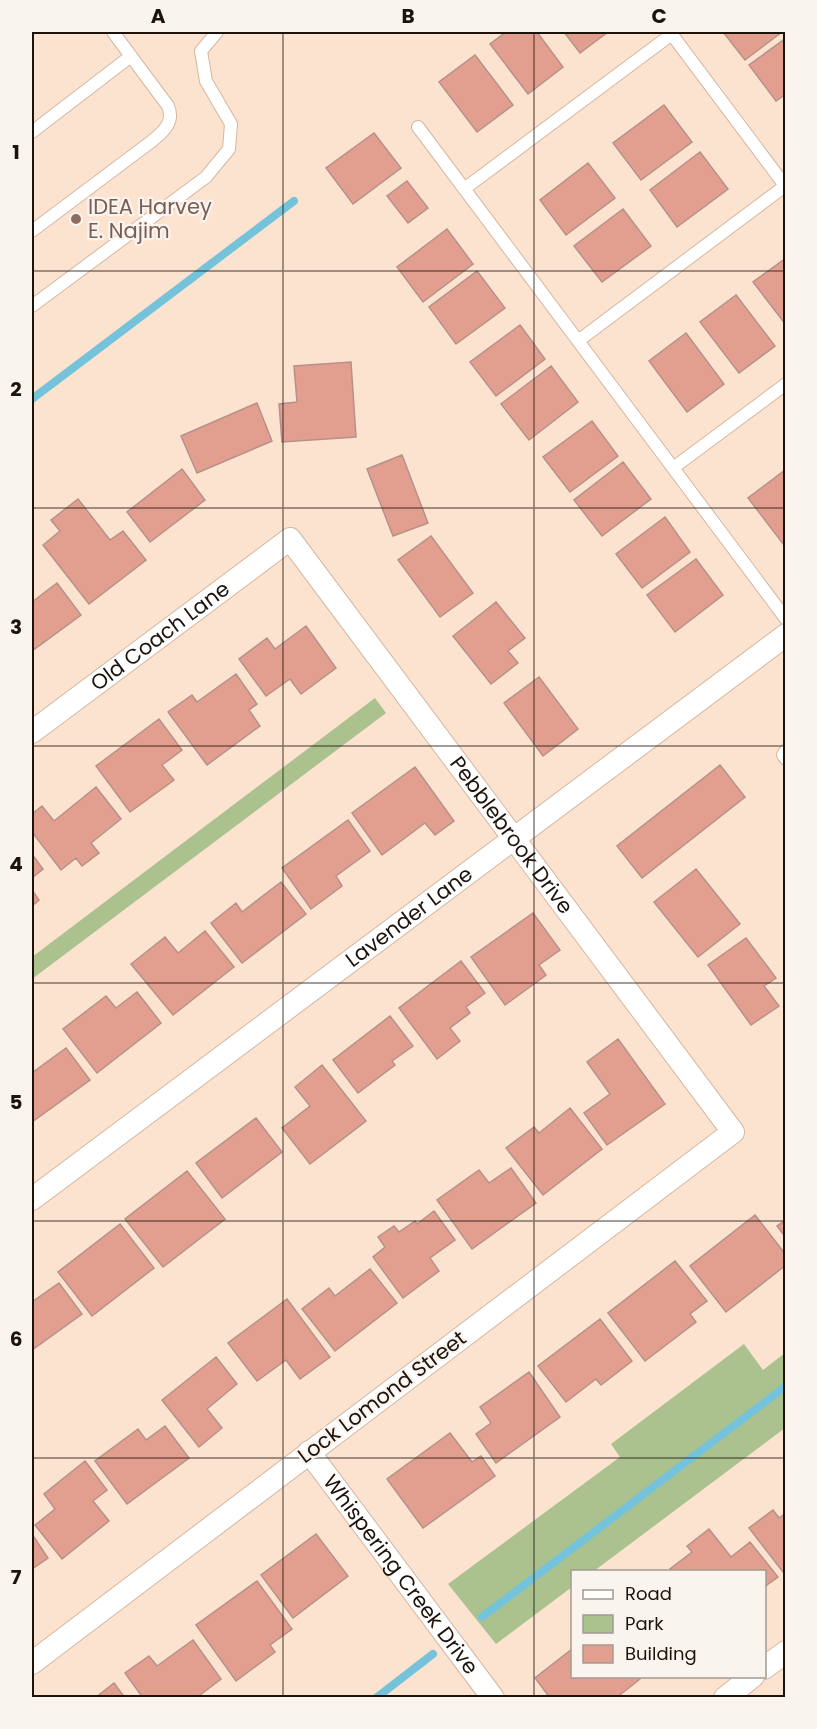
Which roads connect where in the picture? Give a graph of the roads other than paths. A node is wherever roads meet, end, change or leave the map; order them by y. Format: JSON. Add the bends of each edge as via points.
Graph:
{"nodes":[{"id":1,"x":113,"y":32,"type":"edge"},
{"id":2,"x":218,"y":32,"type":"edge"},
{"id":3,"x":671,"y":33,"type":"edge"},
{"id":4,"x":131,"y":56,"type":"junction"},
{"id":5,"x":418,"y":127,"type":"dead end"},
{"id":6,"x":32,"y":132,"type":"edge"},
{"id":7,"x":785,"y":187,"type":"edge"},
{"id":8,"x":464,"y":189,"type":"junction"},
{"id":9,"x":32,"y":231,"type":"edge"},
{"id":10,"x":32,"y":306,"type":"edge"},
{"id":11,"x":578,"y":341,"type":"junction"},
{"id":12,"x":786,"y":384,"type":"edge"},
{"id":13,"x":673,"y":468,"type":"junction"},
{"id":14,"x":290,"y":539,"type":"joint"},
{"id":15,"x":786,"y":619,"type":"edge"},
{"id":16,"x":786,"y":635,"type":"edge"},
{"id":17,"x":32,"y":732,"type":"edge"},
{"id":18,"x":786,"y":750,"type":"edge"},
{"id":19,"x":786,"y":759,"type":"edge"},
{"id":20,"x":514,"y":838,"type":"junction"},
{"id":21,"x":733,"y":1132,"type":"joint"},
{"id":22,"x":32,"y":1198,"type":"edge"},
{"id":23,"x":309,"y":1452,"type":"junction"},
{"id":24,"x":786,"y":1652,"type":"edge"},
{"id":25,"x":32,"y":1663,"type":"edge"},
{"id":26,"x":766,"y":1667,"type":"edge"},
{"id":27,"x":752,"y":1678,"type":"edge"},
{"id":28,"x":493,"y":1698,"type":"edge"},
{"id":29,"x":725,"y":1698,"type":"edge"}],
"edges":[{"from":1,"to":4,"type":"lane"},
{"from":2,"to":10,"type":"lane","via":[[201,51],[206,81],[231,124],[230,149],[206,177]]},
{"from":3,"to":7,"type":"lane"},
{"from":3,"to":8,"type":"lane"},
{"from":4,"to":6,"type":"lane"},
{"from":4,"to":9,"type":"lane","via":[[168,106],[166,129]]},
{"from":5,"to":8,"type":"lane"},
{"from":7,"to":11,"type":"lane"},
{"from":8,"to":11,"type":"lane"},
{"from":11,"to":13,"type":"lane"},
{"from":12,"to":13,"type":"lane"},
{"from":13,"to":15,"type":"lane"},
{"from":14,"to":17,"type":"street","name":"Old Coach Lane"},
{"from":14,"to":20,"type":"street","name":"Pebblebrook Drive"},
{"from":16,"to":20,"type":"street","name":"Lavender Lane"},
{"from":18,"to":19,"type":"lane"},
{"from":20,"to":21,"type":"street","name":"Pebblebrook Drive"},
{"from":20,"to":22,"type":"street","name":"Lavender Lane"},
{"from":21,"to":23,"type":"street","name":"Lock Lomond Street"},
{"from":23,"to":25,"type":"street","name":"Lock Lomond Street"},
{"from":23,"to":28,"type":"street","name":"Whispering Creek Drive"},
{"from":24,"to":26,"type":"street"},
{"from":27,"to":29,"type":"street"}]}
